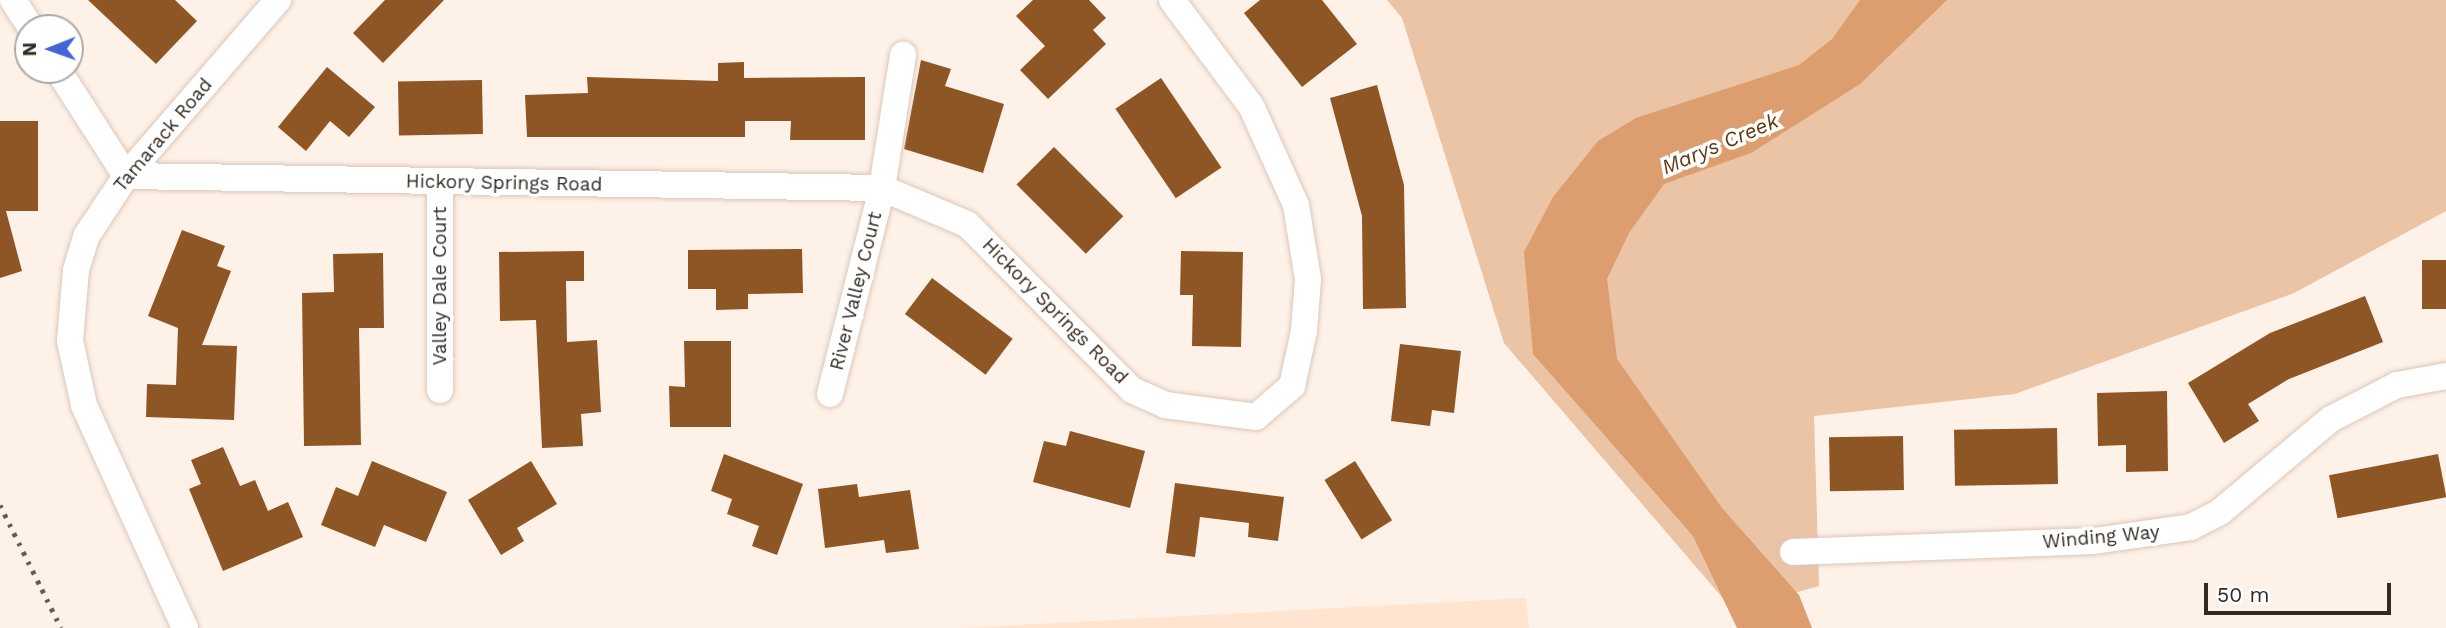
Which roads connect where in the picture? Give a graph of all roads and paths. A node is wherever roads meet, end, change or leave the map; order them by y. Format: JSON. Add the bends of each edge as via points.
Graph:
{"nodes":[{"id":1,"x":278,"y":0,"type":"edge"},
{"id":2,"x":1172,"y":0,"type":"edge"},
{"id":3,"x":903,"y":55,"type":"dead end"},
{"id":4,"x":67,"y":84,"type":"edge"},
{"id":5,"x":126,"y":176,"type":"junction"},
{"id":6,"x":440,"y":182,"type":"junction"},
{"id":7,"x":882,"y":188,"type":"junction"},
{"id":8,"x":2446,"y":376,"type":"edge"},
{"id":9,"x":440,"y":390,"type":"dead end"},
{"id":10,"x":830,"y":394,"type":"dead end"},
{"id":11,"x":1793,"y":552,"type":"dead end"},
{"id":12,"x":185,"y":628,"type":"edge"}],
"edges":[{"from":1,"to":5,"type":"street","name":"Tamarack Road"},
{"from":2,"to":7,"type":"street","name":"Hickory Springs Road","via":[[1251,106],[1296,205],[1308,279],[1304,331],[1292,386],[1256,417],[1164,405],[1132,390],[967,224]]},
{"from":3,"to":7,"type":"street"},
{"from":4,"to":5,"type":"street"},
{"from":5,"to":6,"type":"street","name":"Hickory Springs Road"},
{"from":5,"to":12,"type":"street","name":"Tamarack Road","via":[[87,235],[76,270],[70,341],[84,405]]},
{"from":6,"to":7,"type":"street","name":"Hickory Springs Road"},
{"from":6,"to":9,"type":"street","name":"Valley Dale Court"},
{"from":7,"to":10,"type":"street","name":"River Valley Court"},
{"from":8,"to":11,"type":"street","name":"Winding Way","via":[[2398,385],[2331,419],[2220,512],[2191,527],[2094,541]]}]}
